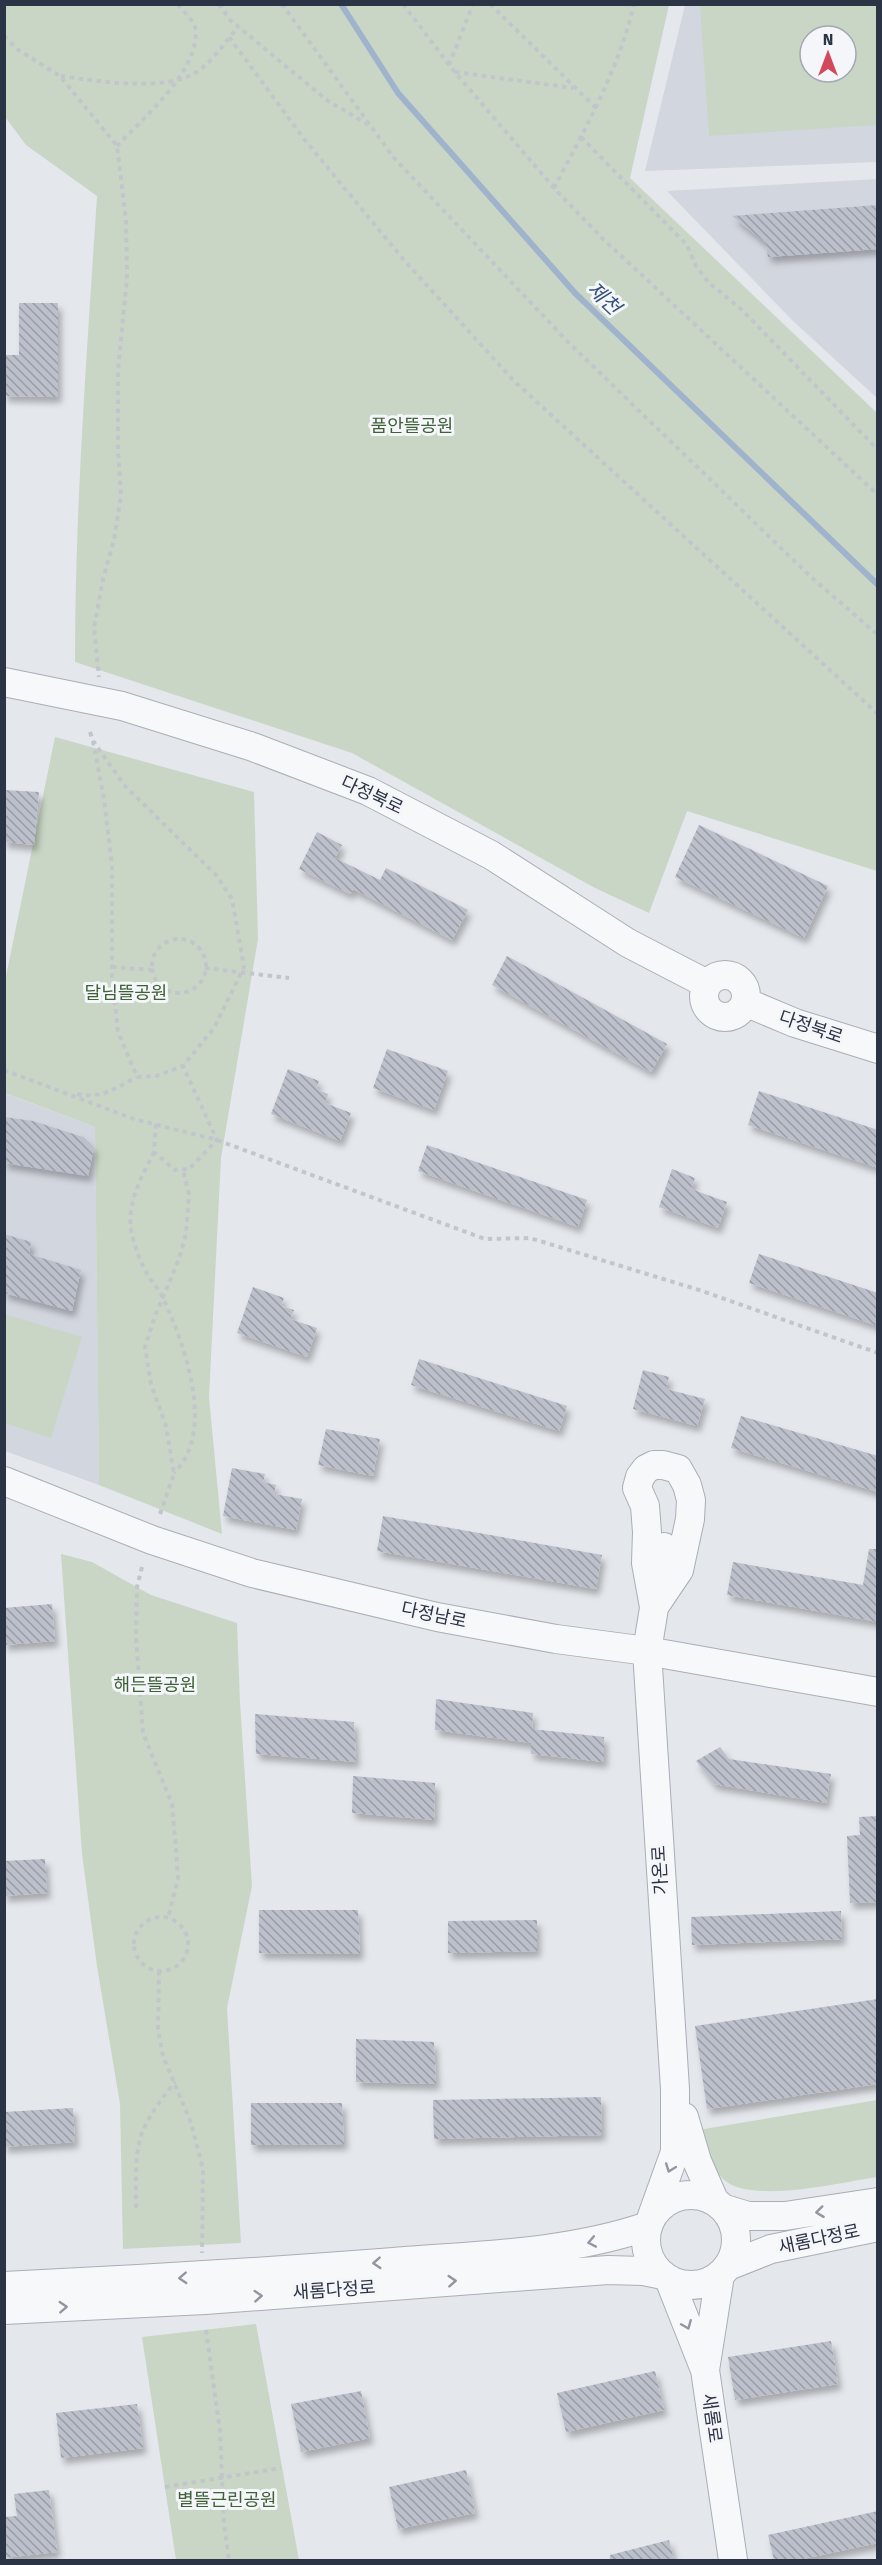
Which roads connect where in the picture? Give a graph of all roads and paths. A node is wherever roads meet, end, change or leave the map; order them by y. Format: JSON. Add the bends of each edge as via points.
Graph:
{"nodes":[{"id":1,"x":178,"y":4,"type":"edge"},
{"id":2,"x":219,"y":4,"type":"edge"},
{"id":3,"x":282,"y":4,"type":"edge"},
{"id":4,"x":403,"y":4,"type":"edge"},
{"id":5,"x":473,"y":4,"type":"edge"},
{"id":6,"x":490,"y":4,"type":"edge"},
{"id":7,"x":634,"y":4,"type":"edge"},
{"id":8,"x":238,"y":27,"type":"junction"},
{"id":9,"x":4,"y":36,"type":"edge"},
{"id":10,"x":230,"y":37,"type":"junction"},
{"id":11,"x":449,"y":65,"type":"junction"},
{"id":12,"x":455,"y":72,"type":"junction"},
{"id":13,"x":60,"y":76,"type":"junction"},
{"id":14,"x":178,"y":79,"type":"junction"},
{"id":15,"x":573,"y":88,"type":"junction"},
{"id":16,"x":596,"y":108,"type":"junction"},
{"id":17,"x":371,"y":126,"type":"junction"},
{"id":18,"x":581,"y":137,"type":"junction"},
{"id":19,"x":117,"y":146,"type":"junction"},
{"id":20,"x":554,"y":188,"type":"junction"},
{"id":21,"x":878,"y":450,"type":"edge"},
{"id":22,"x":878,"y":495,"type":"edge"},
{"id":23,"x":878,"y":635,"type":"edge"},
{"id":24,"x":99,"y":678,"type":"dead end"},
{"id":25,"x":4,"y":682,"type":"edge"},
{"id":26,"x":878,"y":714,"type":"edge"},
{"id":27,"x":90,"y":732,"type":"dead end"},
{"id":28,"x":93,"y":741,"type":"junction"},
{"id":29,"x":112,"y":967,"type":"junction"},
{"id":30,"x":206,"y":968,"type":"junction"},
{"id":31,"x":152,"y":970,"type":"junction"},
{"id":32,"x":242,"y":971,"type":"junction"},
{"id":33,"x":289,"y":978,"type":"dead end"},
{"id":34,"x":878,"y":1049,"type":"edge"},
{"id":35,"x":183,"y":1066,"type":"junction"},
{"id":36,"x":4,"y":1070,"type":"edge"},
{"id":37,"x":137,"y":1077,"type":"junction"},
{"id":38,"x":68,"y":1093,"type":"junction"},
{"id":39,"x":156,"y":1124,"type":"junction"},
{"id":40,"x":217,"y":1140,"type":"junction"},
{"id":41,"x":154,"y":1152,"type":"junction"},
{"id":42,"x":183,"y":1171,"type":"junction"},
{"id":43,"x":164,"y":1298,"type":"junction"},
{"id":44,"x":878,"y":1353,"type":"edge"},
{"id":45,"x":174,"y":1474,"type":"junction"},
{"id":46,"x":4,"y":1481,"type":"edge"},
{"id":47,"x":160,"y":1514,"type":"dead end"},
{"id":48,"x":664,"y":1547,"type":"dead end"},
{"id":49,"x":142,"y":1567,"type":"dead end"},
{"id":50,"x":647,"y":1651,"type":"junction"},
{"id":51,"x":878,"y":1692,"type":"edge"},
{"id":52,"x":168,"y":1918,"type":"junction"},
{"id":53,"x":159,"y":1971,"type":"junction"},
{"id":54,"x":175,"y":2082,"type":"junction"},
{"id":55,"x":675,"y":2089,"type":"junction"},
{"id":56,"x":878,"y":2202,"type":"edge"},
{"id":57,"x":720,"y":2204,"type":"junction"},
{"id":58,"x":136,"y":2208,"type":"dead end"},
{"id":59,"x":650,"y":2221,"type":"junction"},
{"id":60,"x":878,"y":2227,"type":"edge"},
{"id":61,"x":202,"y":2262,"type":"dead end"},
{"id":62,"x":724,"y":2271,"type":"junction"},
{"id":63,"x":666,"y":2277,"type":"junction"},
{"id":64,"x":4,"y":2286,"type":"edge"},
{"id":65,"x":4,"y":2310,"type":"edge"},
{"id":66,"x":206,"y":2330,"type":"dead end"},
{"id":67,"x":705,"y":2370,"type":"junction"},
{"id":68,"x":281,"y":2468,"type":"dead end"},
{"id":69,"x":223,"y":2478,"type":"junction"},
{"id":70,"x":165,"y":2487,"type":"dead end"},
{"id":71,"x":229,"y":2560,"type":"edge"},
{"id":72,"x":733,"y":2560,"type":"edge"}],
"edges":[{"from":1,"to":14,"type":"path","via":[[195,25],[195,44],[190,62]]},
{"from":2,"to":8,"type":"path"},
{"from":3,"to":17,"type":"path"},
{"from":4,"to":11,"type":"path"},
{"from":5,"to":11,"type":"path"},
{"from":6,"to":15,"type":"path"},
{"from":7,"to":16,"type":"path"},
{"from":8,"to":10,"type":"path"},
{"from":8,"to":17,"type":"path","via":[[328,101]]},
{"from":9,"to":13,"type":"path","via":[[17,49]]},
{"from":10,"to":14,"type":"path","via":[[197,72]]},
{"from":10,"to":26,"type":"path","via":[[304,139],[403,259],[514,381]]},
{"from":11,"to":12,"type":"path"},
{"from":12,"to":15,"type":"path"},
{"from":12,"to":20,"type":"path"},
{"from":13,"to":14,"type":"path","via":[[130,82]]},
{"from":13,"to":19,"type":"path"},
{"from":14,"to":19,"type":"path"},
{"from":15,"to":16,"type":"path"},
{"from":16,"to":18,"type":"path"},
{"from":17,"to":23,"type":"path","via":[[394,158],[568,342],[802,568]]},
{"from":18,"to":20,"type":"path"},
{"from":18,"to":21,"type":"path","via":[[687,245],[708,282],[742,309]]},
{"from":19,"to":24,"type":"path","via":[[127,243],[118,370],[121,496],[94,628]]},
{"from":20,"to":22,"type":"path","via":[[602,238]]},
{"from":25,"to":34,"type":"street","name":"다정북로","via":[[122,706],[253,747],[368,791],[491,855],[628,942],[707,984],[717,976],[730,976],[745,989],[745,1002],[795,1023]]},
{"from":27,"to":28,"type":"path"},
{"from":28,"to":29,"type":"path","via":[[112,865]]},
{"from":28,"to":32,"type":"path","via":[[125,786],[217,876],[232,899]]},
{"from":29,"to":31,"type":"path"},
{"from":29,"to":37,"type":"path","via":[[118,1032]]},
{"from":30,"to":31,"type":"path","via":[[196,987],[180,993],[163,988]]},
{"from":30,"to":31,"type":"path","via":[[198,948],[183,939],[158,948]]},
{"from":30,"to":32,"type":"path"},
{"from":32,"to":33,"type":"path"},
{"from":32,"to":35,"type":"path","via":[[214,1028]]},
{"from":35,"to":37,"type":"path","via":[[156,1076]]},
{"from":35,"to":40,"type":"path"},
{"from":36,"to":38,"type":"path"},
{"from":37,"to":38,"type":"path","via":[[92,1097]]},
{"from":38,"to":39,"type":"path"},
{"from":39,"to":40,"type":"path"},
{"from":39,"to":41,"type":"path"},
{"from":40,"to":42,"type":"path"},
{"from":40,"to":44,"type":"path","via":[[485,1239],[530,1238],[699,1290]]},
{"from":41,"to":42,"type":"path","via":[[175,1170]]},
{"from":41,"to":43,"type":"path","via":[[135,1190],[131,1228],[142,1263]]},
{"from":42,"to":43,"type":"path","via":[[189,1194],[186,1234]]},
{"from":43,"to":45,"type":"path","via":[[145,1347]]},
{"from":43,"to":45,"type":"path","via":[[194,1396],[191,1444],[184,1464]]},
{"from":45,"to":47,"type":"path"},
{"from":46,"to":50,"type":"street","name":"다정남로","via":[[152,1540],[252,1573],[436,1617]]},
{"from":48,"to":50,"type":"street","name":"가온로"},
{"from":49,"to":52,"type":"path","via":[[137,1587],[136,1637],[143,1733],[172,1804],[176,1848],[178,1879]]},
{"from":50,"to":51,"type":"street","name":"다정남로"},
{"from":50,"to":55,"type":"street","name":"가온로"},
{"from":52,"to":53,"type":"path","via":[[182,1928],[188,1944],[176,1966]]},
{"from":52,"to":53,"type":"path","via":[[150,1918],[134,1939],[137,1957],[150,1969]]},
{"from":53,"to":54,"type":"path","via":[[158,2030],[163,2056]]},
{"from":54,"to":58,"type":"path","via":[[142,2133],[136,2169]]},
{"from":54,"to":61,"type":"path","via":[[192,2123],[203,2169]]},
{"from":55,"to":57,"type":"street","via":[[697,2160]]},
{"from":55,"to":59,"type":"street","one_way":true,"via":[[675,2152]]},
{"from":56,"to":57,"type":"street","name":"새롬다정로","one_way":true,"via":[[785,2216],[748,2216]]},
{"from":57,"to":59,"type":"street","via":[[686,2194],[661,2205]]},
{"from":57,"to":62,"type":"street","via":[[737,2232],[737,2244]]},
{"from":59,"to":63,"type":"street","via":[[645,2240],[647,2250]]},
{"from":59,"to":64,"type":"street","name":"새롬다정로","one_way":true,"via":[[612,2238],[552,2250],[202,2277]]},
{"from":60,"to":62,"type":"street","name":"새롬다정로","via":[[771,2249]]},
{"from":62,"to":63,"type":"street","via":[[710,2282],[696,2285]]},
{"from":62,"to":67,"type":"street","name":"새롬로"},
{"from":65,"to":63,"type":"street","name":"새롬다정로","one_way":true,"via":[[206,2300],[608,2270],[643,2271]]},
{"from":63,"to":67,"type":"street","one_way":true},
{"from":66,"to":69,"type":"path"},
{"from":67,"to":72,"type":"street","name":"새롬로"},
{"from":68,"to":69,"type":"path"},
{"from":69,"to":70,"type":"path"},
{"from":69,"to":71,"type":"path"}]}
